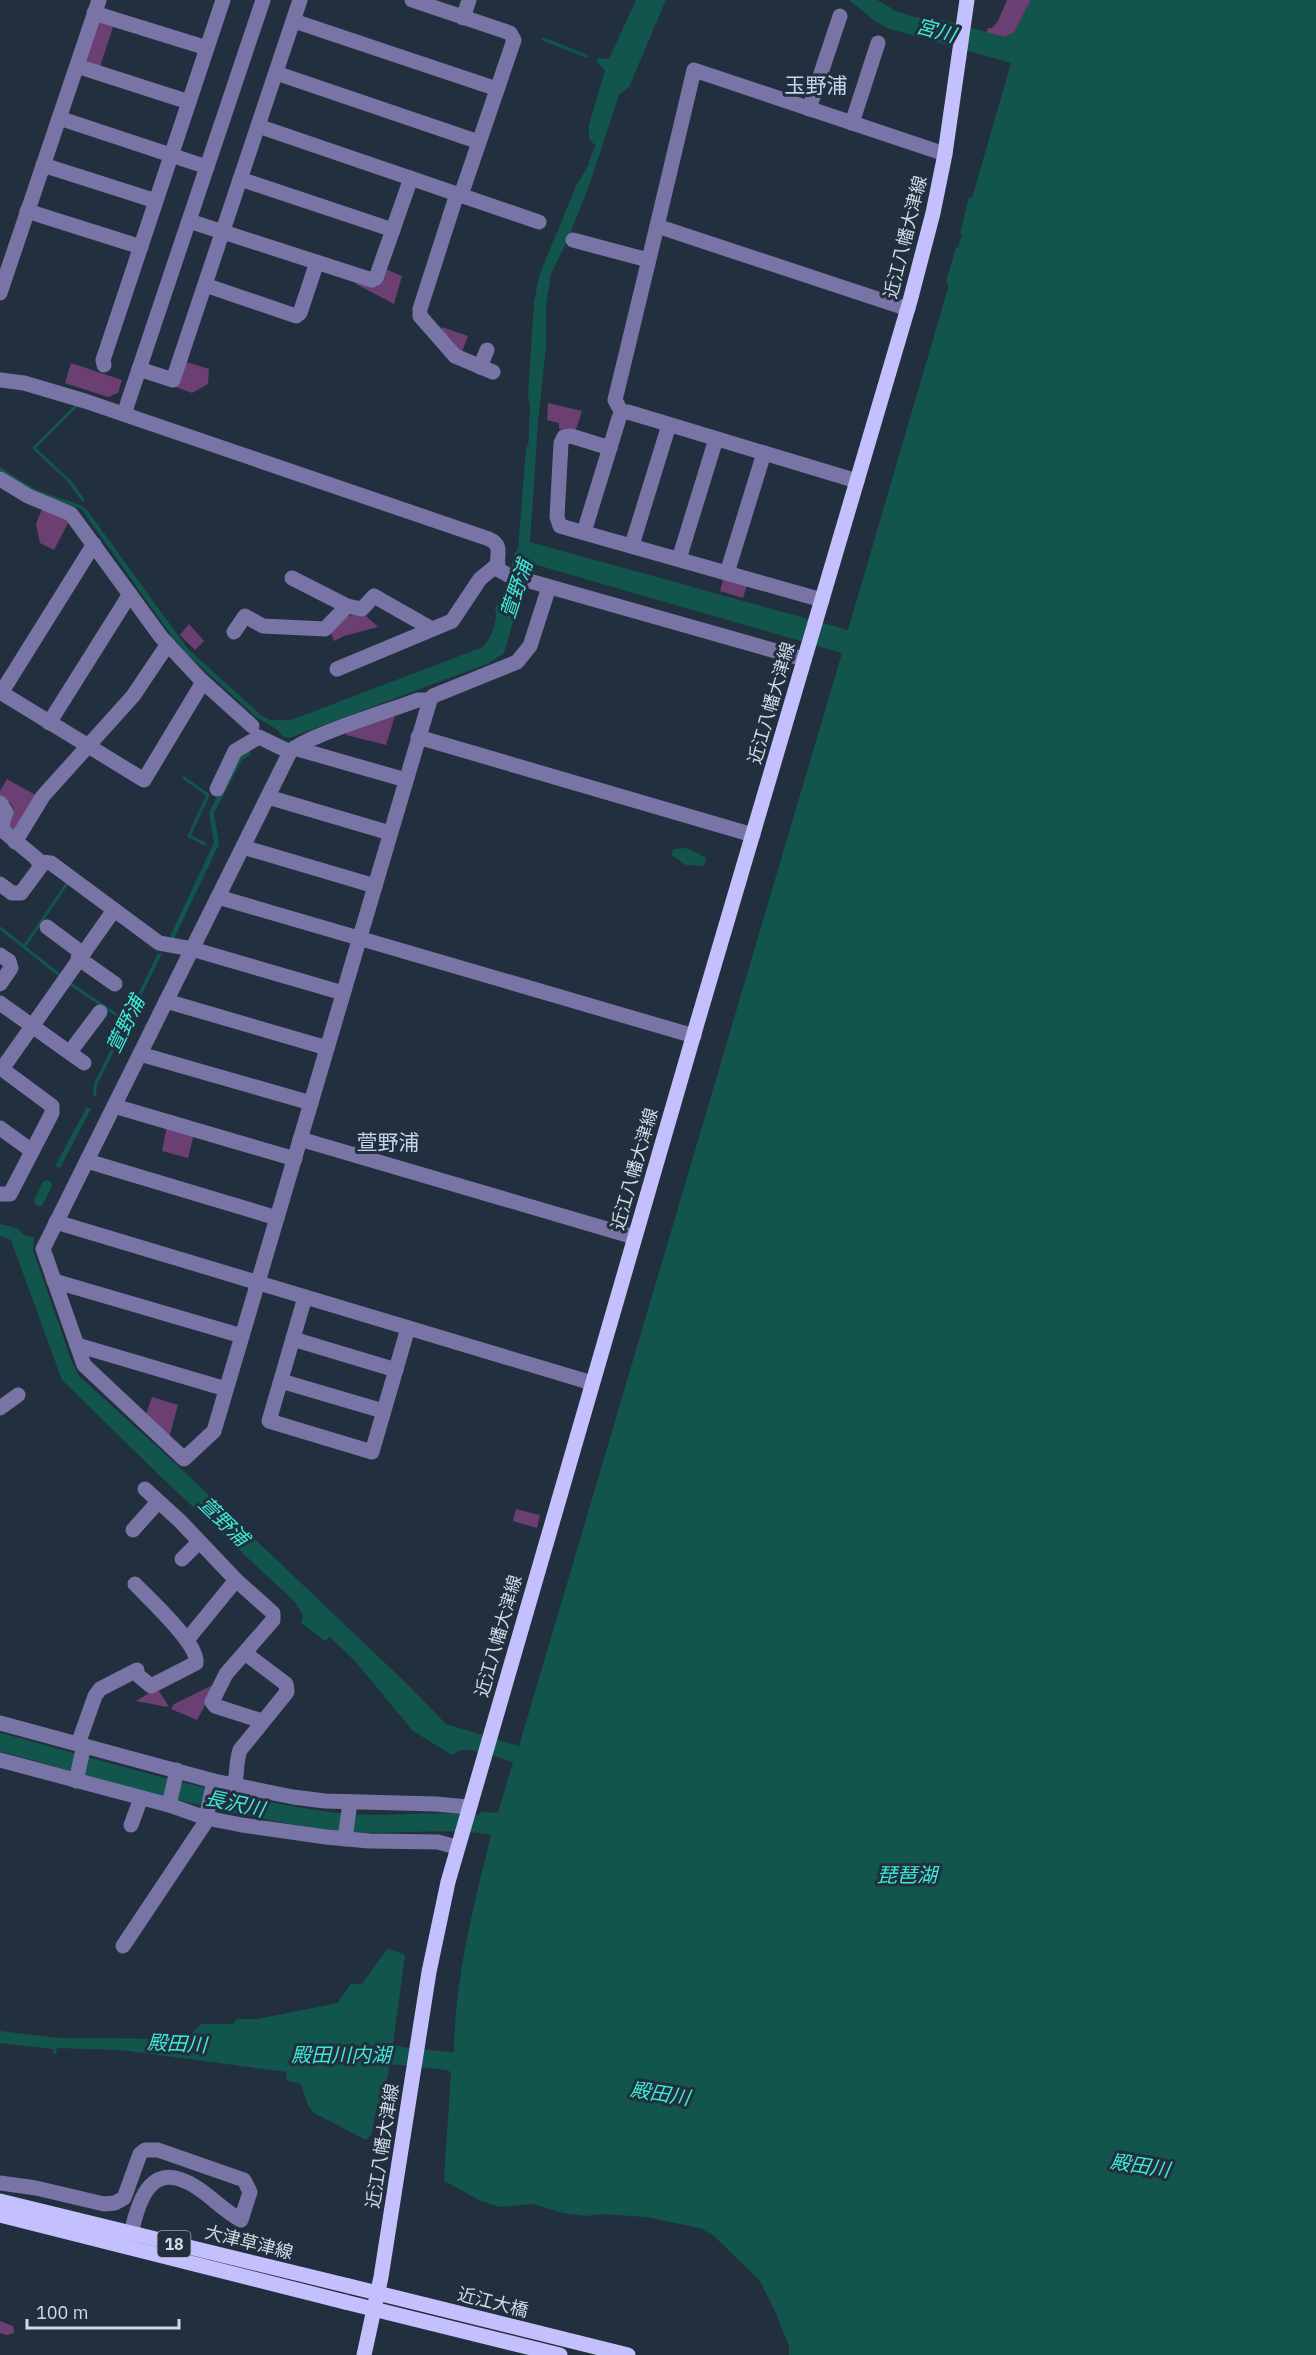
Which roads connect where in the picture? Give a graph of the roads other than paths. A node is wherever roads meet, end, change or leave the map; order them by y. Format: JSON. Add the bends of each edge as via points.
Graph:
{"nodes":[{"id":1,"x":223,"y":0,"type":"edge"},
{"id":2,"x":263,"y":0,"type":"edge"},
{"id":3,"x":300,"y":0,"type":"edge"},
{"id":4,"x":412,"y":0,"type":"edge"},
{"id":5,"x":469,"y":0,"type":"edge"},
{"id":6,"x":967,"y":0,"type":"edge"},
{"id":7,"x":96,"y":6,"type":"edge"},
{"id":8,"x":840,"y":16,"type":"dead end"},
{"id":9,"x":464,"y":18,"type":"junction"},
{"id":10,"x":294,"y":21,"type":"junction"},
{"id":11,"x":878,"y":43,"type":"dead end"},
{"id":12,"x":207,"y":48,"type":"junction"},
{"id":13,"x":76,"y":66,"type":"junction"},
{"id":14,"x":276,"y":73,"type":"junction"},
{"id":15,"x":497,"y":89,"type":"junction"},
{"id":16,"x":189,"y":102,"type":"junction"},
{"id":17,"x":809,"y":109,"type":"junction"},
{"id":18,"x":59,"y":118,"type":"junction"},
{"id":19,"x":852,"y":123,"type":"junction"},
{"id":20,"x":258,"y":126,"type":"junction"},
{"id":21,"x":479,"y":142,"type":"junction"},
{"id":22,"x":945,"y":154,"type":"junction"},
{"id":23,"x":171,"y":155,"type":"junction"},
{"id":24,"x":43,"y":165,"type":"junction"},
{"id":25,"x":207,"y":167,"type":"junction"},
{"id":26,"x":411,"y":178,"type":"junction"},
{"id":27,"x":240,"y":179,"type":"junction"},
{"id":28,"x":461,"y":195,"type":"junction"},
{"id":29,"x":156,"y":201,"type":"junction"},
{"id":30,"x":27,"y":212,"type":"junction"},
{"id":31,"x":189,"y":220,"type":"junction"},
{"id":32,"x":539,"y":222,"type":"dead end"},
{"id":33,"x":657,"y":226,"type":"junction"},
{"id":34,"x":393,"y":230,"type":"junction"},
{"id":35,"x":222,"y":232,"type":"junction"},
{"id":36,"x":573,"y":240,"type":"dead end"},
{"id":37,"x":141,"y":247,"type":"junction"},
{"id":38,"x":648,"y":260,"type":"junction"},
{"id":39,"x":317,"y":262,"type":"junction"},
{"id":40,"x":205,"y":285,"type":"junction"},
{"id":41,"x":0,"y":293,"type":"edge"},
{"id":42,"x":908,"y":309,"type":"junction"},
{"id":43,"x":487,"y":350,"type":"dead end"},
{"id":44,"x":104,"y":365,"type":"dead end"},
{"id":45,"x":139,"y":369,"type":"junction"},
{"id":46,"x":0,"y":380,"type":"edge"},
{"id":47,"x":622,"y":413,"type":"junction"},
{"id":48,"x":123,"y":414,"type":"junction"},
{"id":49,"x":669,"y":425,"type":"junction"},
{"id":50,"x":716,"y":439,"type":"junction"},
{"id":51,"x":610,"y":448,"type":"junction"},
{"id":52,"x":764,"y":453,"type":"junction"},
{"id":53,"x":0,"y":479,"type":"edge"},
{"id":54,"x":857,"y":481,"type":"junction"},
{"id":55,"x":584,"y":532,"type":"junction"},
{"id":56,"x":94,"y":544,"type":"junction"},
{"id":57,"x":632,"y":545,"type":"junction"},
{"id":58,"x":679,"y":559,"type":"junction"},
{"id":59,"x":502,"y":570,"type":"junction"},
{"id":60,"x":727,"y":573,"type":"junction"},
{"id":61,"x":291,"y":578,"type":"dead end"},
{"id":62,"x":549,"y":587,"type":"junction"},
{"id":63,"x":130,"y":594,"type":"junction"},
{"id":64,"x":822,"y":600,"type":"junction"},
{"id":65,"x":347,"y":606,"type":"junction"},
{"id":66,"x":432,"y":629,"type":"junction"},
{"id":67,"x":234,"y":632,"type":"dead end"},
{"id":68,"x":168,"y":644,"type":"junction"},
{"id":69,"x":806,"y":655,"type":"junction"},
{"id":70,"x":337,"y":669,"type":"dead end"},
{"id":71,"x":204,"y":682,"type":"junction"},
{"id":72,"x":1,"y":693,"type":"edge"},
{"id":73,"x":430,"y":700,"type":"junction"},
{"id":74,"x":49,"y":723,"type":"junction"},
{"id":75,"x":252,"y":726,"type":"dead end"},
{"id":76,"x":418,"y":737,"type":"junction"},
{"id":77,"x":88,"y":747,"type":"junction"},
{"id":78,"x":292,"y":750,"type":"junction"},
{"id":79,"x":406,"y":780,"type":"junction"},
{"id":80,"x":217,"y":789,"type":"dead end"},
{"id":81,"x":268,"y":797,"type":"junction"},
{"id":82,"x":0,"y":803,"type":"edge"},
{"id":83,"x":390,"y":833,"type":"junction"},
{"id":84,"x":753,"y":834,"type":"junction"},
{"id":85,"x":15,"y":842,"type":"junction"},
{"id":86,"x":243,"y":847,"type":"junction"},
{"id":87,"x":40,"y":862,"type":"junction"},
{"id":88,"x":0,"y":884,"type":"edge"},
{"id":89,"x":375,"y":886,"type":"junction"},
{"id":90,"x":218,"y":897,"type":"junction"},
{"id":91,"x":114,"y":910,"type":"junction"},
{"id":92,"x":47,"y":927,"type":"dead end"},
{"id":93,"x":359,"y":939,"type":"junction"},
{"id":94,"x":192,"y":949,"type":"junction"},
{"id":95,"x":0,"y":955,"type":"edge"},
{"id":96,"x":80,"y":956,"type":"junction"},
{"id":97,"x":0,"y":984,"type":"edge"},
{"id":98,"x":115,"y":984,"type":"dead end"},
{"id":99,"x":343,"y":993,"type":"junction"},
{"id":100,"x":166,"y":1001,"type":"junction"},
{"id":101,"x":0,"y":1003,"type":"edge"},
{"id":102,"x":100,"y":1012,"type":"dead end"},
{"id":103,"x":32,"y":1025,"type":"junction"},
{"id":104,"x":694,"y":1036,"type":"junction"},
{"id":105,"x":327,"y":1048,"type":"junction"},
{"id":106,"x":70,"y":1052,"type":"junction"},
{"id":107,"x":140,"y":1054,"type":"junction"},
{"id":108,"x":84,"y":1063,"type":"dead end"},
{"id":109,"x":1,"y":1068,"type":"edge"},
{"id":110,"x":311,"y":1103,"type":"junction"},
{"id":111,"x":114,"y":1106,"type":"junction"},
{"id":112,"x":0,"y":1128,"type":"edge"},
{"id":113,"x":300,"y":1139,"type":"junction"},
{"id":114,"x":32,"y":1151,"type":"junction"},
{"id":115,"x":295,"y":1159,"type":"junction"},
{"id":116,"x":87,"y":1161,"type":"junction"},
{"id":117,"x":0,"y":1194,"type":"edge"},
{"id":118,"x":277,"y":1218,"type":"junction"},
{"id":119,"x":56,"y":1222,"type":"junction"},
{"id":120,"x":634,"y":1237,"type":"junction"},
{"id":121,"x":54,"y":1281,"type":"junction"},
{"id":122,"x":258,"y":1282,"type":"junction"},
{"id":123,"x":305,"y":1297,"type":"junction"},
{"id":124,"x":408,"y":1328,"type":"junction"},
{"id":125,"x":242,"y":1336,"type":"junction"},
{"id":126,"x":293,"y":1339,"type":"junction"},
{"id":127,"x":77,"y":1345,"type":"junction"},
{"id":128,"x":396,"y":1370,"type":"junction"},
{"id":129,"x":281,"y":1381,"type":"junction"},
{"id":130,"x":592,"y":1383,"type":"junction"},
{"id":131,"x":226,"y":1389,"type":"junction"},
{"id":132,"x":18,"y":1395,"type":"dead end"},
{"id":133,"x":0,"y":1408,"type":"edge"},
{"id":134,"x":383,"y":1411,"type":"junction"},
{"id":135,"x":145,"y":1489,"type":"dead end"},
{"id":136,"x":158,"y":1502,"type":"junction"},
{"id":137,"x":133,"y":1530,"type":"dead end"},
{"id":138,"x":199,"y":1542,"type":"junction"},
{"id":139,"x":182,"y":1559,"type":"dead end"},
{"id":140,"x":236,"y":1581,"type":"junction"},
{"id":141,"x":135,"y":1584,"type":"dead end"},
{"id":142,"x":187,"y":1640,"type":"junction"},
{"id":143,"x":246,"y":1653,"type":"junction"},
{"id":144,"x":262,"y":1721,"type":"junction"},
{"id":145,"x":0,"y":1723,"type":"edge"},
{"id":146,"x":82,"y":1747,"type":"junction"},
{"id":147,"x":0,"y":1760,"type":"edge"},
{"id":148,"x":176,"y":1772,"type":"junction"},
{"id":149,"x":77,"y":1779,"type":"junction"},
{"id":150,"x":213,"y":1784,"type":"junction"},
{"id":151,"x":235,"y":1784,"type":"junction"},
{"id":152,"x":141,"y":1798,"type":"junction"},
{"id":153,"x":169,"y":1802,"type":"junction"},
{"id":154,"x":349,"y":1806,"type":"junction"},
{"id":155,"x":468,"y":1809,"type":"junction"},
{"id":156,"x":207,"y":1814,"type":"junction"},
{"id":157,"x":131,"y":1825,"type":"dead end"},
{"id":158,"x":346,"y":1837,"type":"junction"},
{"id":159,"x":458,"y":1841,"type":"junction"},
{"id":160,"x":123,"y":1946,"type":"dead end"},
{"id":161,"x":0,"y":2183,"type":"edge"},
{"id":162,"x":0,"y":2201,"type":"edge"},
{"id":163,"x":0,"y":2215,"type":"edge"},
{"id":164,"x":131,"y":2234,"type":"junction"},
{"id":165,"x":349,"y":2286,"type":"joint"},
{"id":166,"x":345,"y":2302,"type":"joint"},
{"id":167,"x":364,"y":2355,"type":"edge"},
{"id":168,"x":560,"y":2355,"type":"edge"},
{"id":169,"x":628,"y":2355,"type":"edge"}],
"edges":[{"from":1,"to":12,"type":"street"},
{"from":2,"to":25,"type":"street"},
{"from":3,"to":10,"type":"street"},
{"from":4,"to":9,"type":"street"},
{"from":5,"to":9,"type":"street"},
{"from":6,"to":22,"type":"main road","name":"近江八幡大津線"},
{"from":7,"to":12,"type":"street"},
{"from":7,"to":13,"type":"street"},
{"from":8,"to":17,"type":"street"},
{"from":9,"to":15,"type":"street","via":[[510,33],[514,40]]},
{"from":10,"to":14,"type":"street"},
{"from":10,"to":15,"type":"street"},
{"from":11,"to":19,"type":"street"},
{"from":12,"to":16,"type":"street"},
{"from":13,"to":16,"type":"street"},
{"from":13,"to":18,"type":"street"},
{"from":14,"to":20,"type":"street"},
{"from":14,"to":21,"type":"street"},
{"from":15,"to":21,"type":"street"},
{"from":16,"to":23,"type":"street"},
{"from":17,"to":19,"type":"street"},
{"from":17,"to":33,"type":"street","via":[[694,70]]},
{"from":18,"to":23,"type":"street"},
{"from":18,"to":24,"type":"street"},
{"from":19,"to":22,"type":"street"},
{"from":20,"to":26,"type":"street"},
{"from":20,"to":27,"type":"street"},
{"from":21,"to":28,"type":"street"},
{"from":22,"to":42,"type":"main road","name":"近江八幡大津線"},
{"from":23,"to":25,"type":"street"},
{"from":23,"to":29,"type":"street"},
{"from":24,"to":29,"type":"street"},
{"from":24,"to":30,"type":"street"},
{"from":25,"to":31,"type":"street"},
{"from":26,"to":28,"type":"street"},
{"from":26,"to":34,"type":"street"},
{"from":27,"to":34,"type":"street"},
{"from":27,"to":35,"type":"street"},
{"from":28,"to":32,"type":"street"},
{"from":28,"to":43,"type":"street","via":[[455,200],[420,316],[455,356],[487,370]]},
{"from":29,"to":37,"type":"street"},
{"from":30,"to":37,"type":"street"},
{"from":30,"to":41,"type":"street"},
{"from":31,"to":35,"type":"street"},
{"from":31,"to":45,"type":"street"},
{"from":33,"to":38,"type":"street"},
{"from":33,"to":42,"type":"street"},
{"from":34,"to":39,"type":"street","via":[[372,280]]},
{"from":35,"to":39,"type":"street"},
{"from":35,"to":40,"type":"street"},
{"from":36,"to":38,"type":"street"},
{"from":37,"to":44,"type":"street"},
{"from":38,"to":47,"type":"street","via":[[615,400]]},
{"from":39,"to":40,"type":"street","via":[[296,316]]},
{"from":40,"to":45,"type":"street","via":[[173,380]]},
{"from":42,"to":54,"type":"main road","name":"近江八幡大津線"},
{"from":45,"to":48,"type":"street"},
{"from":46,"to":48,"type":"street","via":[[49,390]]},
{"from":47,"to":49,"type":"street"},
{"from":47,"to":51,"type":"street"},
{"from":48,"to":59,"type":"street","via":[[495,542]]},
{"from":49,"to":50,"type":"street"},
{"from":49,"to":57,"type":"street"},
{"from":50,"to":52,"type":"street"},
{"from":50,"to":58,"type":"street"},
{"from":51,"to":55,"type":"street"},
{"from":51,"to":55,"type":"street","via":[[571,436],[564,436],[561,443],[557,517],[560,526]]},
{"from":52,"to":54,"type":"street"},
{"from":52,"to":60,"type":"street"},
{"from":53,"to":56,"type":"street","via":[[71,514]]},
{"from":54,"to":64,"type":"main road","name":"近江八幡大津線"},
{"from":55,"to":57,"type":"street"},
{"from":56,"to":63,"type":"street"},
{"from":56,"to":72,"type":"street"},
{"from":57,"to":58,"type":"street"},
{"from":58,"to":60,"type":"street"},
{"from":59,"to":62,"type":"street"},
{"from":59,"to":66,"type":"street","via":[[480,579],[452,621]]},
{"from":60,"to":64,"type":"street"},
{"from":61,"to":65,"type":"street"},
{"from":62,"to":69,"type":"street"},
{"from":62,"to":73,"type":"street","via":[[531,646],[517,662]]},
{"from":63,"to":68,"type":"street"},
{"from":63,"to":74,"type":"street"},
{"from":64,"to":69,"type":"main road","name":"近江八幡大津線"},
{"from":65,"to":66,"type":"street","via":[[362,609],[374,596]]},
{"from":65,"to":67,"type":"street","via":[[326,628],[263,626],[245,616]]},
{"from":66,"to":70,"type":"street"},
{"from":68,"to":71,"type":"street"},
{"from":68,"to":77,"type":"street","via":[[133,696]]},
{"from":69,"to":84,"type":"main road","name":"近江八幡大津線"},
{"from":71,"to":75,"type":"street"},
{"from":71,"to":77,"type":"street","via":[[144,780]]},
{"from":72,"to":74,"type":"street"},
{"from":73,"to":76,"type":"street"},
{"from":73,"to":78,"type":"street","via":[[418,700]]},
{"from":74,"to":77,"type":"street"},
{"from":76,"to":79,"type":"street"},
{"from":76,"to":84,"type":"street"},
{"from":77,"to":85,"type":"street","via":[[43,796]]},
{"from":78,"to":79,"type":"street"},
{"from":78,"to":80,"type":"street","via":[[259,738],[235,751]]},
{"from":78,"to":81,"type":"street"},
{"from":79,"to":83,"type":"street"},
{"from":81,"to":83,"type":"street"},
{"from":81,"to":86,"type":"street"},
{"from":82,"to":85,"type":"street","via":[[6,812],[1,829]]},
{"from":83,"to":89,"type":"street"},
{"from":84,"to":104,"type":"main road","name":"近江八幡大津線"},
{"from":85,"to":87,"type":"street"},
{"from":86,"to":89,"type":"street"},
{"from":86,"to":90,"type":"street"},
{"from":87,"to":88,"type":"street","via":[[40,870],[21,893],[12,893]]},
{"from":87,"to":91,"type":"street","via":[[51,863]]},
{"from":89,"to":93,"type":"street"},
{"from":90,"to":93,"type":"street"},
{"from":90,"to":94,"type":"street"},
{"from":91,"to":94,"type":"street","via":[[159,943]]},
{"from":91,"to":96,"type":"street"},
{"from":92,"to":96,"type":"street"},
{"from":93,"to":99,"type":"street"},
{"from":93,"to":104,"type":"street"},
{"from":94,"to":99,"type":"street"},
{"from":94,"to":100,"type":"street"},
{"from":95,"to":97,"type":"street","via":[[11,968]]},
{"from":96,"to":98,"type":"street"},
{"from":96,"to":103,"type":"street"},
{"from":99,"to":105,"type":"street"},
{"from":100,"to":105,"type":"street"},
{"from":100,"to":107,"type":"street"},
{"from":101,"to":103,"type":"street"},
{"from":102,"to":106,"type":"street"},
{"from":103,"to":106,"type":"street"},
{"from":103,"to":109,"type":"street"},
{"from":104,"to":120,"type":"main road","name":"近江八幡大津線"},
{"from":105,"to":110,"type":"street"},
{"from":106,"to":108,"type":"street"},
{"from":107,"to":110,"type":"street"},
{"from":107,"to":111,"type":"street"},
{"from":109,"to":114,"type":"street","via":[[52,1106]]},
{"from":110,"to":113,"type":"street"},
{"from":111,"to":115,"type":"street"},
{"from":111,"to":116,"type":"street"},
{"from":112,"to":114,"type":"street"},
{"from":113,"to":115,"type":"street"},
{"from":113,"to":120,"type":"street"},
{"from":114,"to":117,"type":"street","via":[[10,1194]]},
{"from":115,"to":118,"type":"street"},
{"from":116,"to":118,"type":"street"},
{"from":116,"to":119,"type":"street"},
{"from":118,"to":122,"type":"street"},
{"from":119,"to":121,"type":"street","via":[[43,1249]]},
{"from":119,"to":122,"type":"street"},
{"from":120,"to":130,"type":"main road","name":"近江八幡大津線"},
{"from":121,"to":125,"type":"street"},
{"from":121,"to":127,"type":"street"},
{"from":122,"to":123,"type":"street"},
{"from":122,"to":125,"type":"street"},
{"from":123,"to":124,"type":"street"},
{"from":123,"to":126,"type":"street"},
{"from":124,"to":128,"type":"street"},
{"from":124,"to":130,"type":"street"},
{"from":125,"to":131,"type":"street"},
{"from":126,"to":128,"type":"street"},
{"from":126,"to":129,"type":"street"},
{"from":127,"to":131,"type":"street"},
{"from":127,"to":131,"type":"street","via":[[84,1365],[184,1459],[214,1431]]},
{"from":128,"to":134,"type":"street"},
{"from":129,"to":134,"type":"street"},
{"from":129,"to":134,"type":"street","via":[[269,1421],[372,1452]]},
{"from":130,"to":155,"type":"main road","name":"近江八幡大津線"},
{"from":132,"to":133,"type":"street"},
{"from":135,"to":136,"type":"street"},
{"from":136,"to":137,"type":"street"},
{"from":136,"to":138,"type":"street"},
{"from":138,"to":139,"type":"street"},
{"from":138,"to":140,"type":"street"},
{"from":140,"to":142,"type":"street"},
{"from":140,"to":143,"type":"street","via":[[273,1613],[273,1620]]},
{"from":141,"to":142,"type":"street"},
{"from":142,"to":146,"type":"street","via":[[197,1657],[196,1663],[151,1686],[139,1674],[100,1689]]},
{"from":143,"to":144,"type":"street","via":[[286,1684],[287,1692]]},
{"from":143,"to":144,"type":"street","via":[[226,1674],[212,1702]]},
{"from":144,"to":151,"type":"street","via":[[240,1750]]},
{"from":145,"to":146,"type":"street"},
{"from":146,"to":148,"type":"street"},
{"from":146,"to":149,"type":"street"},
{"from":147,"to":149,"type":"street"},
{"from":148,"to":150,"type":"street"},
{"from":148,"to":153,"type":"street"},
{"from":149,"to":152,"type":"street"},
{"from":150,"to":151,"type":"street"},
{"from":150,"to":156,"type":"street"},
{"from":151,"to":154,"type":"street"},
{"from":152,"to":153,"type":"street"},
{"from":152,"to":157,"type":"street"},
{"from":153,"to":156,"type":"street"},
{"from":154,"to":155,"type":"street","via":[[436,1804]]},
{"from":154,"to":158,"type":"street"},
{"from":155,"to":159,"type":"main road","name":"近江八幡大津線"},
{"from":156,"to":158,"type":"street","via":[[299,1834]]},
{"from":156,"to":160,"type":"street","via":[[205,1823]]},
{"from":158,"to":159,"type":"street"},
{"from":159,"to":167,"type":"main road","name":"近江八幡大津線","via":[[436,1933],[381,2277]]},
{"from":161,"to":164,"type":"street","via":[[115,2203],[124,2198],[140,2154],[158,2150],[244,2180],[250,2192],[241,2220],[197,2187],[173,2176],[162,2177],[143,2194]]},
{"from":162,"to":164,"type":"main road","name":"大津草津線","number":"18"},
{"from":163,"to":166,"type":"main road","name":"大津草津線","number":"18"},
{"from":164,"to":165,"type":"main road","name":"大津草津線","number":"18"},
{"from":165,"to":169,"type":"main road","name":"近江大橋","number":"18","bridge":true},
{"from":166,"to":168,"type":"main road","name":"近江大橋","number":"18","bridge":true}]}
